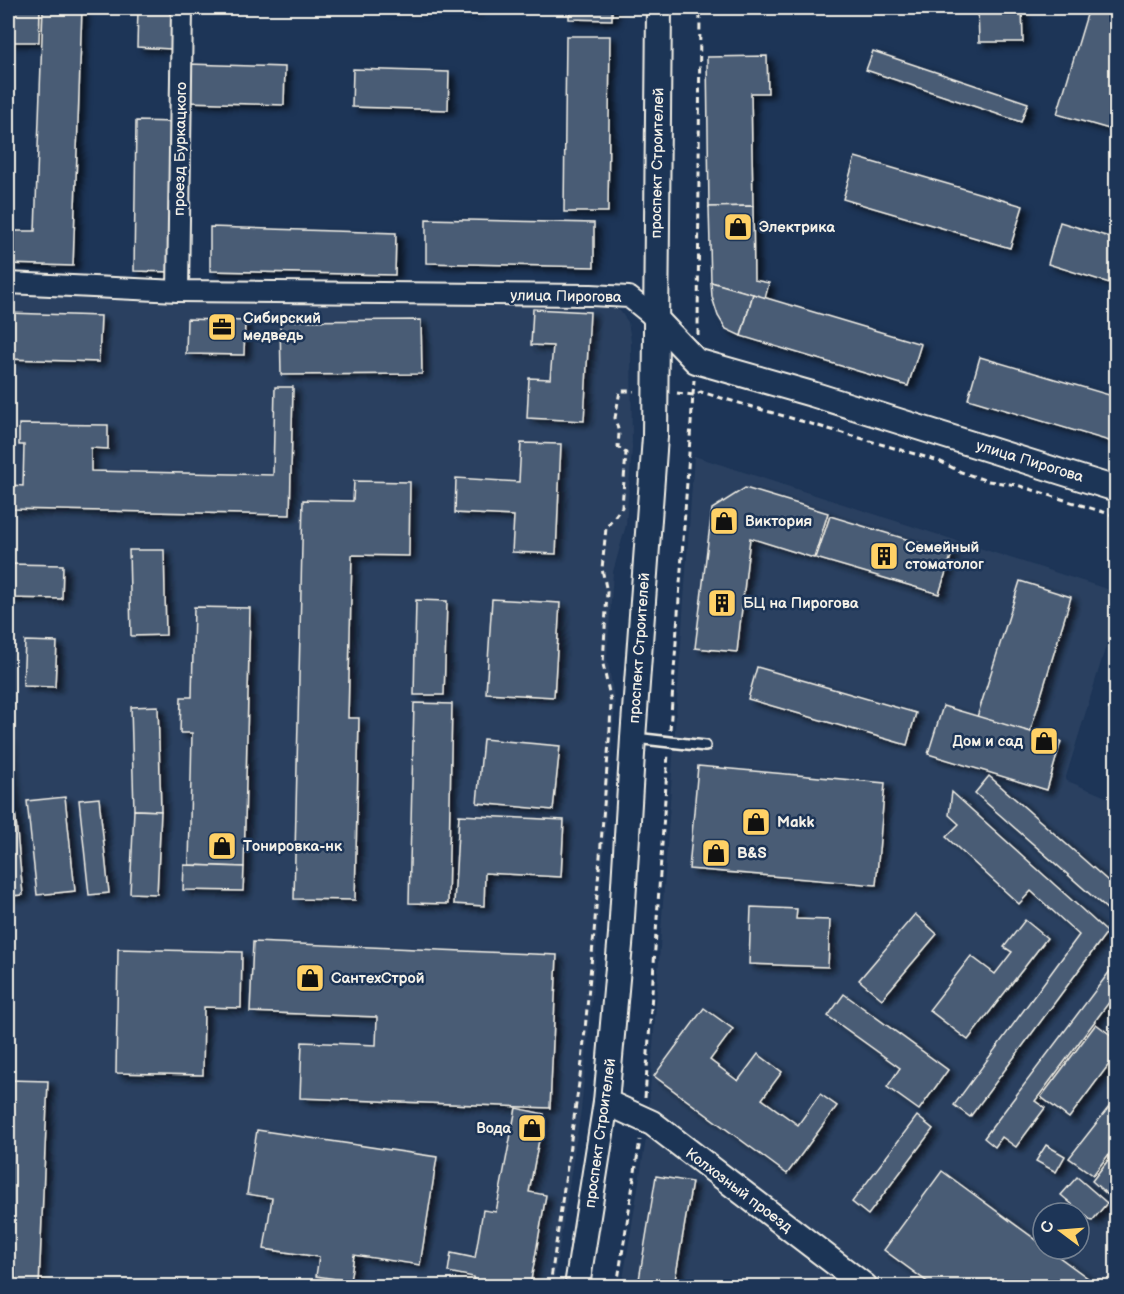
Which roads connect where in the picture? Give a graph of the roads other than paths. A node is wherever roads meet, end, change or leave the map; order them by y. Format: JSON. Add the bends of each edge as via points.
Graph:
{"nodes":[{"id":1,"x":182,"y":8,"type":"edge"},
{"id":2,"x":659,"y":8,"type":"edge"},
{"id":3,"x":8,"y":283,"type":"edge"},
{"id":4,"x":178,"y":291,"type":"junction"},
{"id":5,"x":655,"y":318,"type":"junction"},
{"id":6,"x":1116,"y":489,"type":"edge"},
{"id":7,"x":633,"y":738,"type":"junction"},
{"id":8,"x":705,"y":746,"type":"dead end"},
{"id":9,"x":606,"y":1102,"type":"junction"},
{"id":10,"x":577,"y":1287,"type":"edge"},
{"id":11,"x":865,"y":1287,"type":"edge"}],
"edges":[{"from":1,"to":4,"type":"street","name":"проезд Буркацкого"},
{"from":2,"to":5,"type":"street","name":"проспект Строителей"},
{"from":3,"to":4,"type":"street","name":"улица Пирогова"},
{"from":4,"to":5,"type":"street","name":"улица Пирогова","via":[[600,295],[629,297]]},
{"from":5,"to":6,"type":"street","name":"улица Пирогова","via":[[696,361]]},
{"from":5,"to":7,"type":"street","name":"проспект Строителей","via":[[655,437]]},
{"from":7,"to":8,"type":"lane"},
{"from":7,"to":9,"type":"street","name":"проспект Строителей"},
{"from":9,"to":10,"type":"street","name":"проспект Строителей"},
{"from":9,"to":11,"type":"street","name":"Колхозный проезд","via":[[652,1123]]}]}
